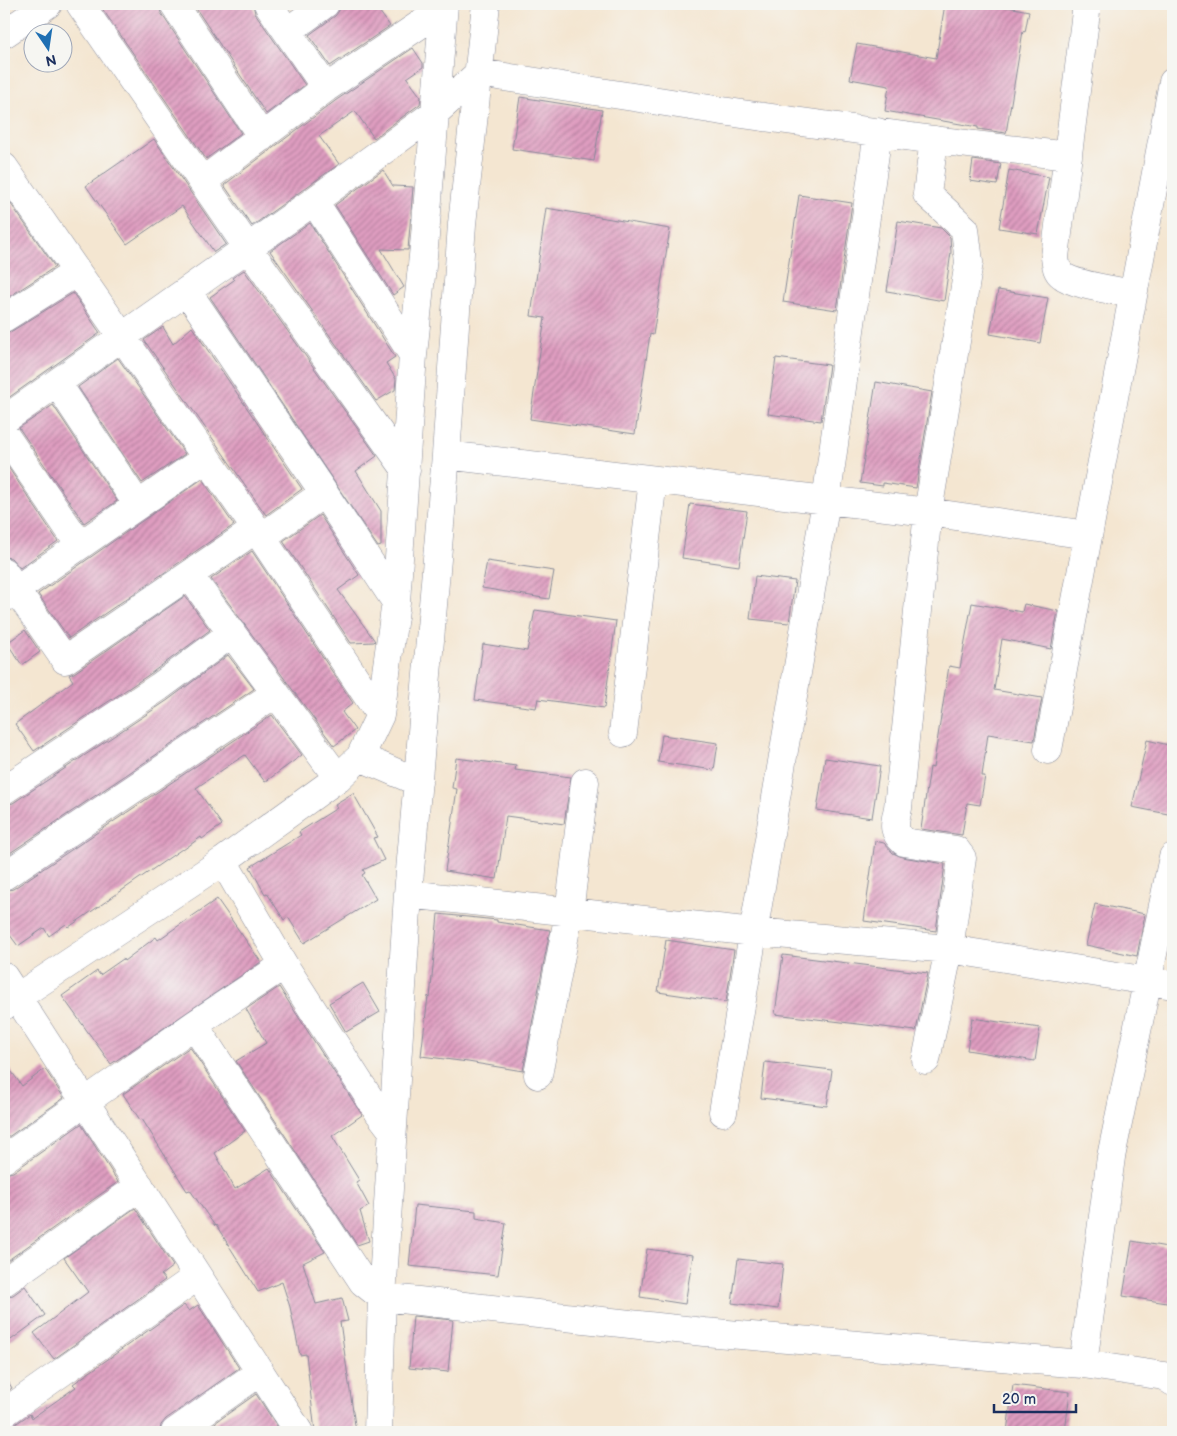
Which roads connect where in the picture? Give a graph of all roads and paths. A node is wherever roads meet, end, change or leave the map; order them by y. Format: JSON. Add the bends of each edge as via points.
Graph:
{"nodes":[{"id":1,"x":48,"y":4,"type":"edge"},
{"id":2,"x":80,"y":4,"type":"edge"},
{"id":3,"x":174,"y":4,"type":"edge"},
{"id":4,"x":268,"y":4,"type":"edge"},
{"id":5,"x":325,"y":4,"type":"edge"},
{"id":6,"x":486,"y":4,"type":"edge"},
{"id":7,"x":1087,"y":4,"type":"edge"},
{"id":8,"x":443,"y":6,"type":"edge"},
{"id":9,"x":5,"y":30,"type":"edge"},
{"id":10,"x":288,"y":31,"type":"junction"},
{"id":11,"x":479,"y":73,"type":"junction"},
{"id":12,"x":1173,"y":82,"type":"edge"},
{"id":13,"x":326,"y":88,"type":"junction"},
{"id":14,"x":436,"y":112,"type":"junction"},
{"id":15,"x":878,"y":132,"type":"junction"},
{"id":16,"x":262,"y":137,"type":"junction"},
{"id":17,"x":934,"y":140,"type":"junction"},
{"id":18,"x":1068,"y":156,"type":"junction"},
{"id":19,"x":4,"y":167,"type":"edge"},
{"id":20,"x":202,"y":182,"type":"junction"},
{"id":21,"x":314,"y":201,"type":"junction"},
{"id":22,"x":248,"y":248,"type":"junction"},
{"id":23,"x":77,"y":272,"type":"junction"},
{"id":24,"x":186,"y":291,"type":"junction"},
{"id":25,"x":1132,"y":294,"type":"junction"},
{"id":26,"x":5,"y":314,"type":"edge"},
{"id":27,"x":122,"y":336,"type":"junction"},
{"id":28,"x":413,"y":355,"type":"junction"},
{"id":29,"x":57,"y":383,"type":"junction"},
{"id":30,"x":4,"y":420,"type":"edge"},
{"id":31,"x":4,"y":434,"type":"edge"},
{"id":32,"x":446,"y":455,"type":"junction"},
{"id":33,"x":206,"y":458,"type":"junction"},
{"id":34,"x":406,"y":470,"type":"junction"},
{"id":35,"x":653,"y":480,"type":"junction"},
{"id":36,"x":324,"y":493,"type":"junction"},
{"id":37,"x":826,"y":501,"type":"junction"},
{"id":38,"x":138,"y":505,"type":"junction"},
{"id":39,"x":928,"y":512,"type":"junction"},
{"id":40,"x":259,"y":533,"type":"junction"},
{"id":41,"x":1088,"y":535,"type":"junction"},
{"id":42,"x":80,"y":545,"type":"junction"},
{"id":43,"x":189,"y":576,"type":"junction"},
{"id":44,"x":8,"y":586,"type":"edge"},
{"id":45,"x":396,"y":602,"type":"junction"},
{"id":46,"x":232,"y":633,"type":"junction"},
{"id":47,"x":276,"y":693,"type":"junction"},
{"id":48,"x":380,"y":715,"type":"junction"},
{"id":49,"x":622,"y":734,"type":"dead end"},
{"id":50,"x":1048,"y":750,"type":"dead end"},
{"id":51,"x":360,"y":757,"type":"junction"},
{"id":52,"x":338,"y":778,"type":"junction"},
{"id":53,"x":418,"y":782,"type":"junction"},
{"id":54,"x":585,"y":782,"type":"dead end"},
{"id":55,"x":4,"y":790,"type":"edge"},
{"id":56,"x":1173,"y":857,"type":"edge"},
{"id":57,"x":224,"y":861,"type":"junction"},
{"id":58,"x":4,"y":876,"type":"edge"},
{"id":59,"x":408,"y":894,"type":"junction"},
{"id":60,"x":569,"y":913,"type":"junction"},
{"id":61,"x":754,"y":932,"type":"junction"},
{"id":62,"x":949,"y":949,"type":"junction"},
{"id":63,"x":284,"y":966,"type":"junction"},
{"id":64,"x":1146,"y":981,"type":"junction"},
{"id":65,"x":1173,"y":985,"type":"edge"},
{"id":66,"x":8,"y":994,"type":"edge"},
{"id":67,"x":194,"y":1025,"type":"junction"},
{"id":68,"x":926,"y":1060,"type":"dead end"},
{"id":69,"x":538,"y":1075,"type":"dead end"},
{"id":70,"x":85,"y":1102,"type":"junction"},
{"id":71,"x":723,"y":1112,"type":"dead end"},
{"id":72,"x":392,"y":1130,"type":"junction"},
{"id":73,"x":4,"y":1159,"type":"edge"},
{"id":74,"x":140,"y":1186,"type":"junction"},
{"id":75,"x":198,"y":1276,"type":"junction"},
{"id":76,"x":4,"y":1282,"type":"edge"},
{"id":77,"x":382,"y":1297,"type":"junction"},
{"id":78,"x":1083,"y":1364,"type":"junction"},
{"id":79,"x":260,"y":1372,"type":"junction"},
{"id":80,"x":1173,"y":1382,"type":"edge"},
{"id":81,"x":4,"y":1412,"type":"edge"},
{"id":82,"x":175,"y":1432,"type":"edge"},
{"id":83,"x":299,"y":1432,"type":"edge"},
{"id":84,"x":378,"y":1432,"type":"edge"}],
"edges":[{"from":1,"to":9,"type":"street"},
{"from":2,"to":20,"type":"street"},
{"from":3,"to":16,"type":"street"},
{"from":4,"to":10,"type":"street"},
{"from":5,"to":10,"type":"street"},
{"from":6,"to":11,"type":"street"},
{"from":7,"to":18,"type":"street"},
{"from":8,"to":13,"type":"street"},
{"from":8,"to":14,"type":"street"},
{"from":10,"to":13,"type":"street"},
{"from":11,"to":14,"type":"street"},
{"from":11,"to":15,"type":"street"},
{"from":11,"to":32,"type":"street","via":[[462,224]]},
{"from":12,"to":25,"type":"street"},
{"from":13,"to":16,"type":"street"},
{"from":14,"to":21,"type":"street"},
{"from":14,"to":28,"type":"street"},
{"from":15,"to":17,"type":"street"},
{"from":15,"to":37,"type":"street"},
{"from":16,"to":20,"type":"street"},
{"from":17,"to":18,"type":"street"},
{"from":17,"to":39,"type":"street","via":[[927,194],[965,229],[970,262]]},
{"from":18,"to":25,"type":"street","via":[[1056,268],[1071,280]]},
{"from":19,"to":23,"type":"street"},
{"from":20,"to":22,"type":"street"},
{"from":21,"to":22,"type":"street"},
{"from":21,"to":28,"type":"street"},
{"from":22,"to":24,"type":"street"},
{"from":22,"to":34,"type":"street"},
{"from":23,"to":26,"type":"street"},
{"from":23,"to":27,"type":"street"},
{"from":24,"to":27,"type":"street"},
{"from":24,"to":36,"type":"street"},
{"from":25,"to":41,"type":"street"},
{"from":27,"to":29,"type":"street"},
{"from":27,"to":33,"type":"street"},
{"from":28,"to":34,"type":"street"},
{"from":29,"to":30,"type":"street"},
{"from":29,"to":38,"type":"street"},
{"from":31,"to":42,"type":"street"},
{"from":32,"to":35,"type":"street"},
{"from":32,"to":53,"type":"street"},
{"from":33,"to":38,"type":"street"},
{"from":33,"to":40,"type":"street"},
{"from":34,"to":45,"type":"street"},
{"from":35,"to":37,"type":"street"},
{"from":35,"to":49,"type":"street"},
{"from":36,"to":40,"type":"street"},
{"from":36,"to":45,"type":"street"},
{"from":37,"to":39,"type":"street"},
{"from":37,"to":61,"type":"street"},
{"from":38,"to":42,"type":"street"},
{"from":39,"to":41,"type":"street"},
{"from":39,"to":62,"type":"street","via":[[894,829],[904,842],[956,850],[962,858]]},
{"from":40,"to":43,"type":"street"},
{"from":40,"to":48,"type":"street"},
{"from":41,"to":50,"type":"street"},
{"from":42,"to":44,"type":"street"},
{"from":43,"to":44,"type":"street","via":[[65,660]]},
{"from":43,"to":46,"type":"street"},
{"from":45,"to":48,"type":"street"},
{"from":46,"to":47,"type":"street"},
{"from":46,"to":55,"type":"street","via":[[159,687]]},
{"from":47,"to":52,"type":"street"},
{"from":47,"to":58,"type":"street"},
{"from":48,"to":51,"type":"street"},
{"from":51,"to":52,"type":"street"},
{"from":51,"to":53,"type":"street"},
{"from":52,"to":57,"type":"street"},
{"from":53,"to":59,"type":"street"},
{"from":54,"to":60,"type":"street"},
{"from":56,"to":64,"type":"street"},
{"from":57,"to":63,"type":"street"},
{"from":57,"to":66,"type":"street"},
{"from":59,"to":60,"type":"street"},
{"from":59,"to":72,"type":"street"},
{"from":60,"to":61,"type":"street"},
{"from":60,"to":69,"type":"street"},
{"from":61,"to":62,"type":"street"},
{"from":61,"to":71,"type":"street"},
{"from":62,"to":64,"type":"street"},
{"from":62,"to":68,"type":"street"},
{"from":63,"to":67,"type":"street"},
{"from":63,"to":72,"type":"street"},
{"from":64,"to":65,"type":"street"},
{"from":64,"to":78,"type":"street","via":[[1111,1157]]},
{"from":66,"to":70,"type":"street"},
{"from":67,"to":70,"type":"street"},
{"from":67,"to":77,"type":"street","via":[[363,1282]]},
{"from":70,"to":73,"type":"street"},
{"from":70,"to":74,"type":"street"},
{"from":72,"to":77,"type":"street"},
{"from":74,"to":75,"type":"street"},
{"from":74,"to":76,"type":"street"},
{"from":75,"to":79,"type":"street"},
{"from":75,"to":81,"type":"street"},
{"from":77,"to":78,"type":"street","via":[[704,1332]]},
{"from":77,"to":84,"type":"street"},
{"from":78,"to":80,"type":"street","via":[[1164,1376]]},
{"from":79,"to":82,"type":"street"},
{"from":79,"to":83,"type":"street"}]}
